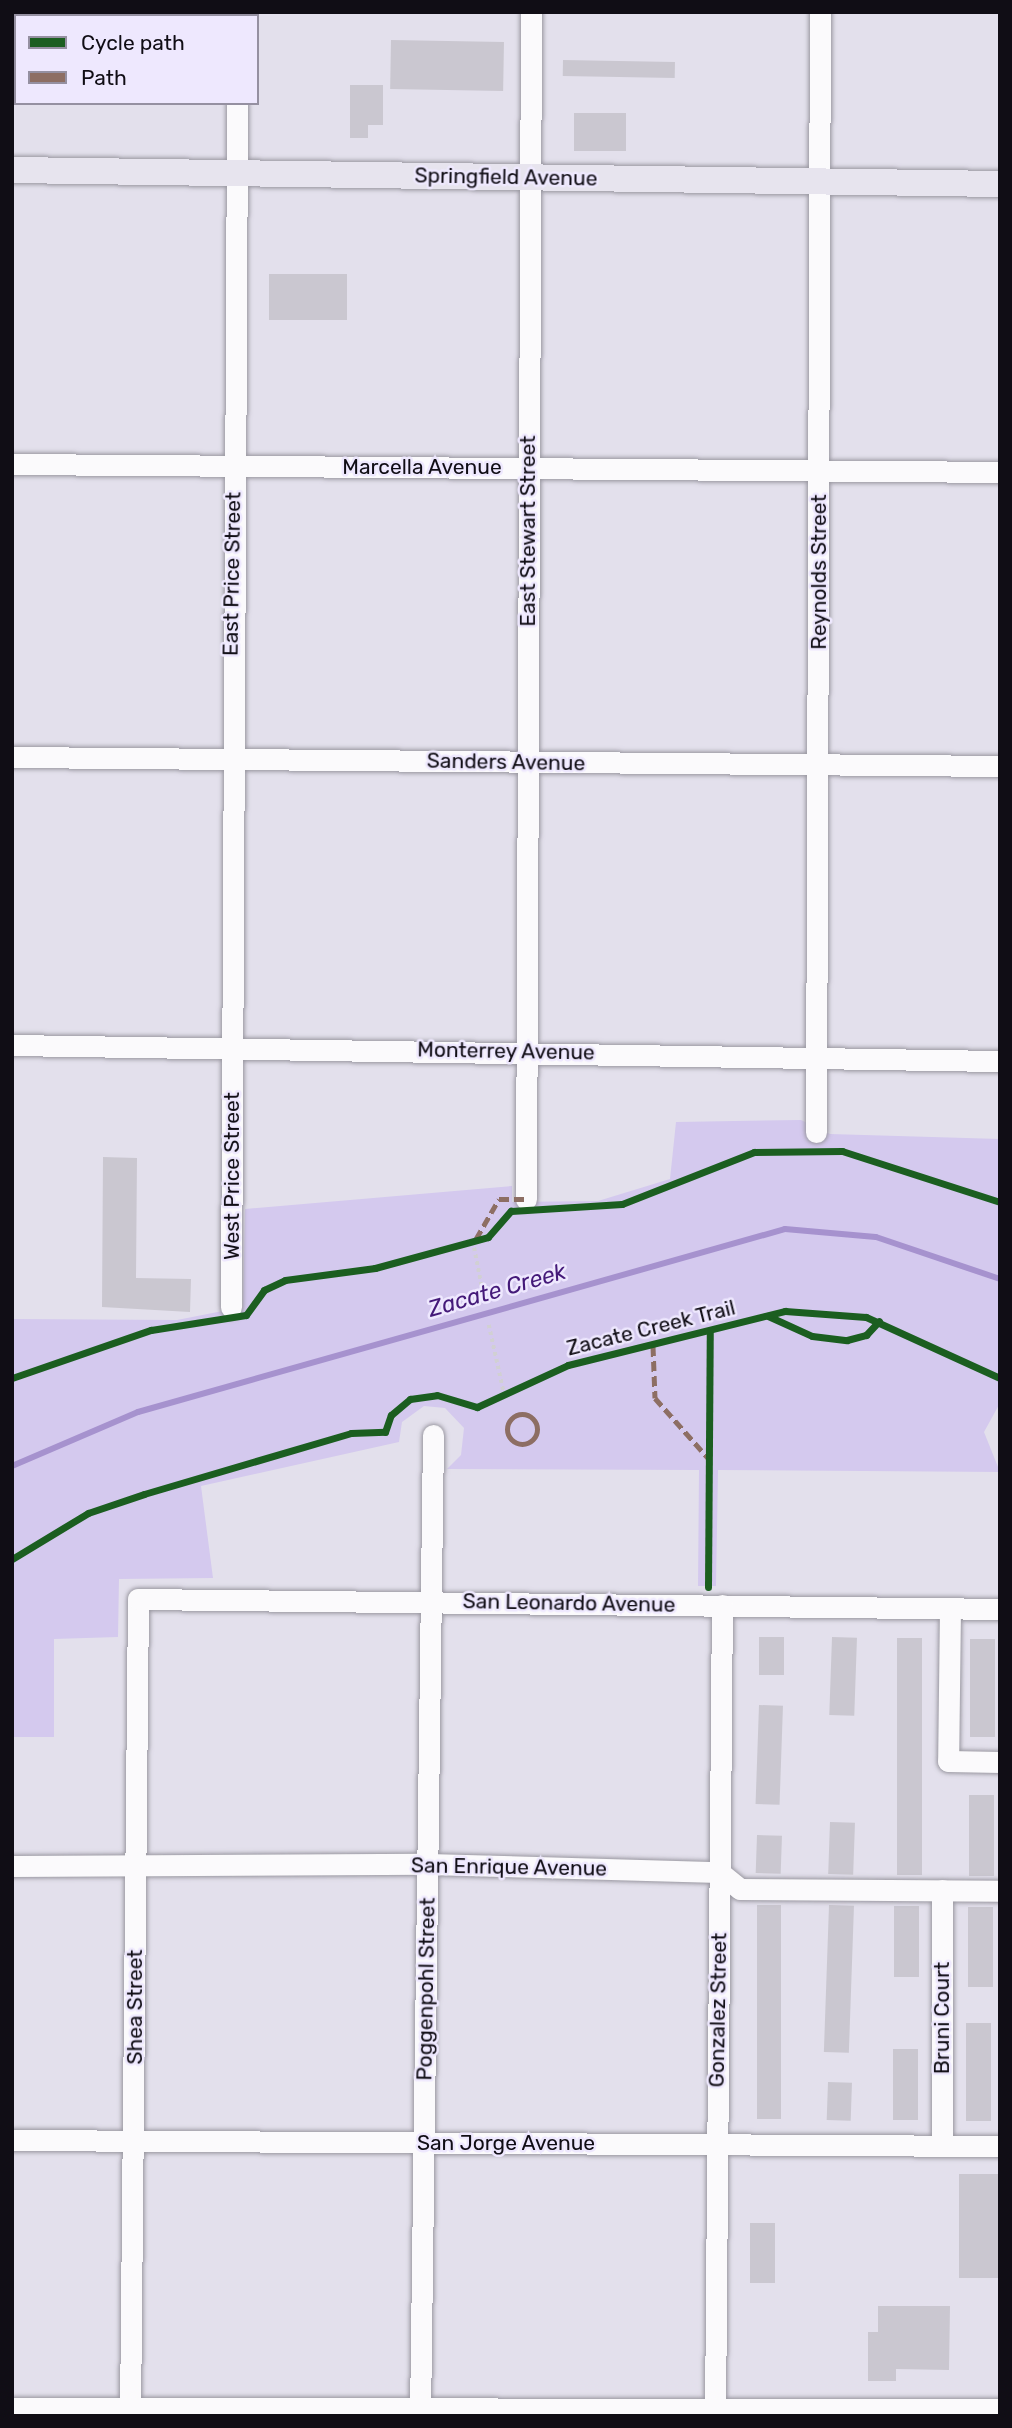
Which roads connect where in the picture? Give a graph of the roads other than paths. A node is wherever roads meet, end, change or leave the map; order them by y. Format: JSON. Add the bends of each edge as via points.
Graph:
{"nodes":[{"id":1,"x":531,"y":12,"type":"edge"},
{"id":2,"x":820,"y":12,"type":"edge"},
{"id":3,"x":237,"y":105,"type":"edge"},
{"id":4,"x":12,"y":170,"type":"edge"},
{"id":5,"x":236,"y":173,"type":"junction"},
{"id":6,"x":528,"y":177,"type":"junction"},
{"id":7,"x":817,"y":181,"type":"junction"},
{"id":8,"x":1000,"y":184,"type":"edge"},
{"id":9,"x":12,"y":464,"type":"edge"},
{"id":10,"x":233,"y":466,"type":"junction"},
{"id":11,"x":528,"y":468,"type":"junction"},
{"id":12,"x":818,"y":471,"type":"junction"},
{"id":13,"x":1000,"y":472,"type":"edge"},
{"id":14,"x":12,"y":757,"type":"edge"},
{"id":15,"x":230,"y":760,"type":"junction"},
{"id":16,"x":527,"y":762,"type":"junction"},
{"id":17,"x":820,"y":765,"type":"junction"},
{"id":18,"x":1000,"y":766,"type":"edge"},
{"id":19,"x":12,"y":1045,"type":"edge"},
{"id":20,"x":233,"y":1046,"type":"junction"},
{"id":21,"x":527,"y":1051,"type":"junction"},
{"id":22,"x":816,"y":1058,"type":"junction"},
{"id":23,"x":1000,"y":1061,"type":"edge"},
{"id":24,"x":816,"y":1132,"type":"dead end"},
{"id":25,"x":527,"y":1199,"type":"dead end"},
{"id":26,"x":231,"y":1307,"type":"dead end"},
{"id":27,"x":433,"y":1435,"type":"dead end"},
{"id":28,"x":138,"y":1599,"type":"joint"},
{"id":29,"x":430,"y":1601,"type":"junction"},
{"id":30,"x":722,"y":1605,"type":"junction"},
{"id":31,"x":950,"y":1608,"type":"junction"},
{"id":32,"x":1000,"y":1609,"type":"edge"},
{"id":33,"x":1000,"y":1762,"type":"edge"},
{"id":34,"x":428,"y":1864,"type":"junction"},
{"id":35,"x":12,"y":1866,"type":"edge"},
{"id":36,"x":136,"y":1868,"type":"junction"},
{"id":37,"x":719,"y":1872,"type":"junction"},
{"id":38,"x":943,"y":1890,"type":"junction"},
{"id":39,"x":1000,"y":1891,"type":"edge"},
{"id":40,"x":12,"y":2140,"type":"edge"},
{"id":41,"x":135,"y":2141,"type":"junction"},
{"id":42,"x":423,"y":2143,"type":"junction"},
{"id":43,"x":717,"y":2145,"type":"junction"},
{"id":44,"x":942,"y":2145,"type":"junction"},
{"id":45,"x":1000,"y":2146,"type":"edge"},
{"id":46,"x":12,"y":2408,"type":"edge"},
{"id":47,"x":1000,"y":2409,"type":"edge"},
{"id":48,"x":130,"y":2412,"type":"edge"},
{"id":49,"x":420,"y":2412,"type":"edge"},
{"id":50,"x":937,"y":2412,"type":"edge"},
{"id":51,"x":715,"y":2413,"type":"edge"}],
"edges":[{"from":1,"to":6,"type":"street","name":"East Stewart Street"},
{"from":2,"to":7,"type":"street","name":"Reynolds Street"},
{"from":3,"to":5,"type":"street","name":"East Price Street"},
{"from":4,"to":5,"type":"main road","name":"Springfield Avenue"},
{"from":5,"to":6,"type":"main road","name":"Springfield Avenue"},
{"from":5,"to":10,"type":"street","name":"East Price Street"},
{"from":6,"to":7,"type":"main road","name":"Springfield Avenue"},
{"from":6,"to":11,"type":"street","name":"East Stewart Street"},
{"from":7,"to":8,"type":"main road","name":"Springfield Avenue"},
{"from":7,"to":12,"type":"street","name":"Reynolds Street"},
{"from":9,"to":10,"type":"street","name":"Marcella Avenue"},
{"from":10,"to":11,"type":"street","name":"Marcella Avenue"},
{"from":10,"to":15,"type":"street","name":"East Price Street"},
{"from":11,"to":12,"type":"street","name":"Marcella Avenue"},
{"from":11,"to":16,"type":"street","name":"East Stewart Street"},
{"from":12,"to":13,"type":"street","name":"Marcella Avenue"},
{"from":12,"to":17,"type":"street","name":"Reynolds Street"},
{"from":14,"to":15,"type":"street","name":"Sanders Avenue"},
{"from":15,"to":16,"type":"street","name":"Sanders Avenue"},
{"from":15,"to":20,"type":"street","name":"East Price Street"},
{"from":16,"to":17,"type":"street","name":"Sanders Avenue"},
{"from":16,"to":21,"type":"street","name":"East Stewart Street"},
{"from":17,"to":18,"type":"street","name":"Sanders Avenue"},
{"from":17,"to":22,"type":"street","name":"Reynolds Street"},
{"from":19,"to":20,"type":"street","name":"Monterrey Avenue"},
{"from":20,"to":21,"type":"street","name":"Monterrey Avenue"},
{"from":20,"to":26,"type":"street","name":"West Price Street"},
{"from":21,"to":22,"type":"street","name":"Monterrey Avenue"},
{"from":21,"to":25,"type":"street","name":"East Stewart Street"},
{"from":22,"to":23,"type":"street","name":"Monterrey Avenue"},
{"from":22,"to":24,"type":"street","name":"Reynolds Street"},
{"from":27,"to":29,"type":"street","name":"Poggenpohl Street"},
{"from":28,"to":29,"type":"street","name":"San Leonardo Avenue"},
{"from":28,"to":36,"type":"street","name":"Shea Street"},
{"from":29,"to":30,"type":"street","name":"San Leonardo Avenue"},
{"from":29,"to":34,"type":"street","name":"Poggenpohl Street"},
{"from":30,"to":31,"type":"street","name":"San Leonardo Avenue"},
{"from":30,"to":37,"type":"street","name":"Gonzalez Street"},
{"from":31,"to":32,"type":"street","name":"San Leonardo Avenue"},
{"from":31,"to":33,"type":"street","via":[[948,1761]]},
{"from":34,"to":36,"type":"street","name":"San Enrique Avenue"},
{"from":34,"to":37,"type":"street","name":"San Enrique Avenue"},
{"from":34,"to":42,"type":"street","name":"Poggenpohl Street"},
{"from":35,"to":36,"type":"street","name":"San Enrique Avenue"},
{"from":36,"to":41,"type":"street","name":"Shea Street"},
{"from":37,"to":38,"type":"street","name":"San Enrique Avenue","via":[[740,1889]]},
{"from":37,"to":43,"type":"street","name":"Gonzalez Street"},
{"from":38,"to":39,"type":"street","name":"San Enrique Avenue"},
{"from":38,"to":44,"type":"street","name":"Bruni Court"},
{"from":40,"to":41,"type":"street","name":"San Jorge Avenue"},
{"from":41,"to":42,"type":"street","name":"San Jorge Avenue"},
{"from":41,"to":48,"type":"street","name":"Shea Street"},
{"from":42,"to":43,"type":"street","name":"San Jorge Avenue"},
{"from":42,"to":49,"type":"street","name":"Poggenpohl Street"},
{"from":43,"to":44,"type":"street","name":"San Jorge Avenue"},
{"from":43,"to":51,"type":"street","name":"Gonzalez Street"},
{"from":44,"to":45,"type":"street","name":"San Jorge Avenue"},
{"from":46,"to":48,"type":"street"},
{"from":47,"to":50,"type":"street"},
{"from":48,"to":49,"type":"street"},
{"from":49,"to":51,"type":"street"},
{"from":50,"to":51,"type":"street"}]}
